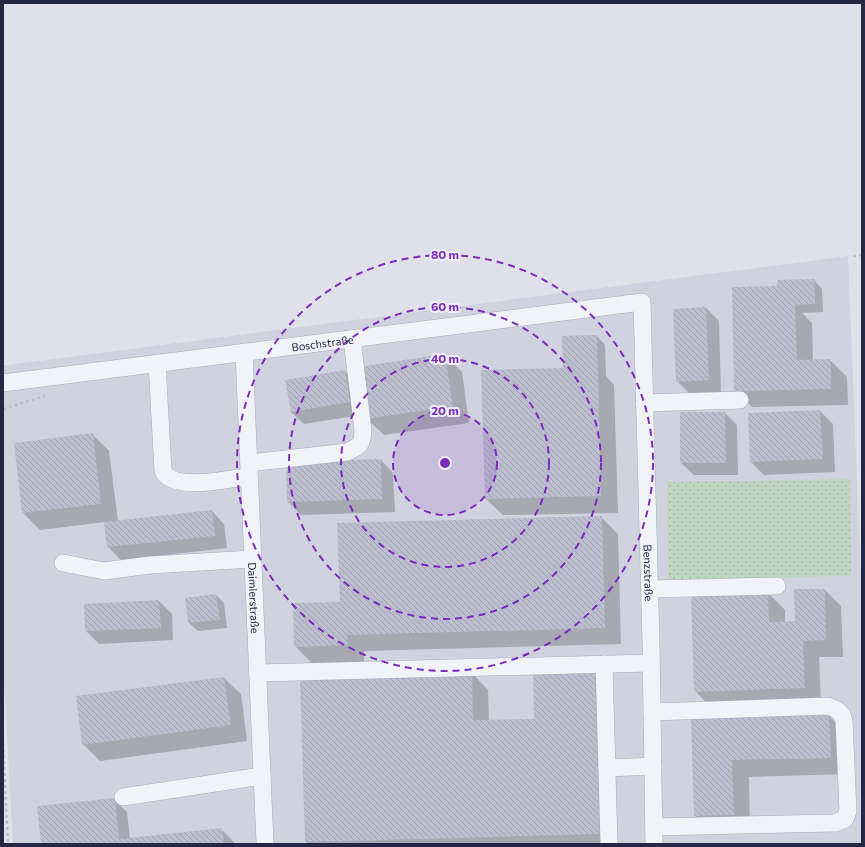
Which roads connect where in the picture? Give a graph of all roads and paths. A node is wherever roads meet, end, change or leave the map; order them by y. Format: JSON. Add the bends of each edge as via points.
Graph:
{"nodes":[{"id":1,"x":862,"y":255,"type":"edge"},
{"id":2,"x":853,"y":256,"type":"dead end"},
{"id":3,"x":642,"y":302,"type":"joint"},
{"id":4,"x":352,"y":338,"type":"junction"},
{"id":5,"x":244,"y":352,"type":"junction"},
{"id":6,"x":157,"y":363,"type":"junction"},
{"id":7,"x":3,"y":383,"type":"edge"},
{"id":8,"x":740,"y":400,"type":"dead end"},
{"id":9,"x":644,"y":403,"type":"junction"},
{"id":10,"x":249,"y":470,"type":"junction"},
{"id":11,"x":253,"y":560,"type":"junction"},
{"id":12,"x":63,"y":562,"type":"dead end"},
{"id":13,"x":777,"y":586,"type":"dead end"},
{"id":14,"x":650,"y":589,"type":"junction"},
{"id":15,"x":651,"y":663,"type":"junction"},
{"id":16,"x":604,"y":664,"type":"junction"},
{"id":17,"x":258,"y":673,"type":"junction"},
{"id":18,"x":652,"y":712,"type":"junction"},
{"id":19,"x":3,"y":743,"type":"edge"},
{"id":20,"x":653,"y":766,"type":"junction"},
{"id":21,"x":607,"y":768,"type":"junction"},
{"id":22,"x":262,"y":776,"type":"junction"},
{"id":23,"x":123,"y":797,"type":"dead end"},
{"id":24,"x":654,"y":826,"type":"junction"},
{"id":25,"x":8,"y":844,"type":"edge"},
{"id":26,"x":265,"y":844,"type":"edge"},
{"id":27,"x":609,"y":844,"type":"edge"},
{"id":28,"x":654,"y":844,"type":"edge"}],
"edges":[{"from":1,"to":2,"type":"path"},
{"from":3,"to":4,"type":"street","name":"Boschstraße"},
{"from":3,"to":9,"type":"street","name":"Benzstraße"},
{"from":4,"to":5,"type":"street","name":"Boschstraße"},
{"from":4,"to":10,"type":"street","via":[[363,431],[361,444],[347,452]]},
{"from":5,"to":6,"type":"street","name":"Boschstraße"},
{"from":5,"to":10,"type":"street","name":"Daimlerstraße"},
{"from":6,"to":7,"type":"street","name":"Boschstraße"},
{"from":6,"to":10,"type":"street","via":[[165,475],[177,482],[191,483]]},
{"from":8,"to":9,"type":"street"},
{"from":9,"to":14,"type":"street","name":"Benzstraße"},
{"from":10,"to":11,"type":"street","name":"Daimlerstraße"},
{"from":11,"to":12,"type":"street","via":[[150,565],[104,571]]},
{"from":11,"to":17,"type":"street","name":"Daimlerstraße"},
{"from":13,"to":14,"type":"street"},
{"from":14,"to":15,"type":"street","name":"Benzstraße"},
{"from":15,"to":16,"type":"street"},
{"from":15,"to":18,"type":"street","name":"Benzstraße"},
{"from":16,"to":17,"type":"street"},
{"from":16,"to":21,"type":"street"},
{"from":17,"to":22,"type":"street","name":"Daimlerstraße"},
{"from":18,"to":20,"type":"street","name":"Benzstraße"},
{"from":18,"to":24,"type":"street","via":[[828,706],[835,708],[842,714],[844,721],[848,811],[845,819],[835,823]]},
{"from":19,"to":25,"type":"path"},
{"from":20,"to":21,"type":"street"},
{"from":20,"to":24,"type":"street","name":"Benzstraße"},
{"from":21,"to":27,"type":"street"},
{"from":22,"to":23,"type":"street"},
{"from":22,"to":26,"type":"street","name":"Daimlerstraße"},
{"from":24,"to":28,"type":"street","name":"Benzstraße"}]}
